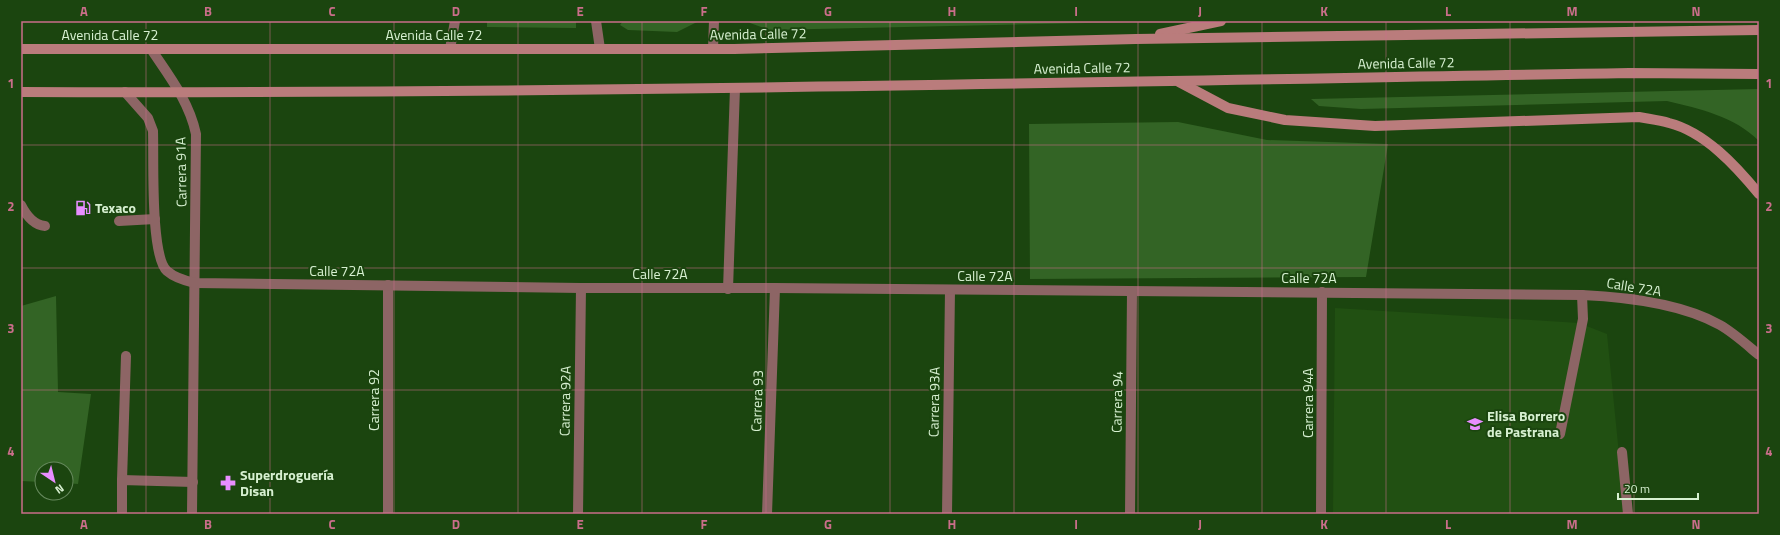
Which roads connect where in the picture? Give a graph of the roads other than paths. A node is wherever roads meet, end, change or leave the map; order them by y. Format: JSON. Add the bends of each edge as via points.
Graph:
{"nodes":[{"id":1,"x":455,"y":21,"type":"edge"},
{"id":2,"x":596,"y":21,"type":"edge"},
{"id":3,"x":714,"y":21,"type":"edge"},
{"id":4,"x":1221,"y":21,"type":"edge"},
{"id":5,"x":1759,"y":30,"type":"edge"},
{"id":6,"x":1136,"y":39,"type":"junction"},
{"id":7,"x":21,"y":49,"type":"edge"},
{"id":8,"x":151,"y":49,"type":"junction"},
{"id":9,"x":450,"y":49,"type":"junction"},
{"id":10,"x":600,"y":49,"type":"junction"},
{"id":11,"x":713,"y":49,"type":"junction"},
{"id":12,"x":1759,"y":74,"type":"edge"},
{"id":13,"x":1177,"y":81,"type":"junction"},
{"id":14,"x":735,"y":88,"type":"junction"},
{"id":15,"x":21,"y":92,"type":"edge"},
{"id":16,"x":125,"y":92,"type":"junction"},
{"id":17,"x":181,"y":93,"type":"junction"},
{"id":18,"x":1759,"y":194,"type":"edge"},
{"id":19,"x":21,"y":205,"type":"edge"},
{"id":20,"x":155,"y":219,"type":"junction"},
{"id":21,"x":119,"y":221,"type":"dead end"},
{"id":22,"x":45,"y":226,"type":"dead end"},
{"id":23,"x":195,"y":284,"type":"junction"},
{"id":24,"x":388,"y":285,"type":"junction"},
{"id":25,"x":581,"y":288,"type":"junction"},
{"id":26,"x":728,"y":288,"type":"junction"},
{"id":27,"x":775,"y":288,"type":"junction"},
{"id":28,"x":950,"y":290,"type":"junction"},
{"id":29,"x":1132,"y":291,"type":"junction"},
{"id":30,"x":1322,"y":292,"type":"junction"},
{"id":31,"x":1582,"y":294,"type":"junction"},
{"id":32,"x":1759,"y":355,"type":"edge"},
{"id":33,"x":126,"y":356,"type":"dead end"},
{"id":34,"x":1560,"y":434,"type":"dead end"},
{"id":35,"x":1622,"y":452,"type":"dead end"},
{"id":36,"x":122,"y":480,"type":"junction"},
{"id":37,"x":193,"y":482,"type":"junction"},
{"id":38,"x":122,"y":514,"type":"edge"},
{"id":39,"x":192,"y":514,"type":"edge"},
{"id":40,"x":388,"y":514,"type":"edge"},
{"id":41,"x":578,"y":514,"type":"edge"},
{"id":42,"x":767,"y":514,"type":"edge"},
{"id":43,"x":947,"y":514,"type":"edge"},
{"id":44,"x":1130,"y":514,"type":"edge"},
{"id":45,"x":1321,"y":514,"type":"edge"},
{"id":46,"x":1628,"y":514,"type":"edge"}],
"edges":[{"from":1,"to":9,"type":"street"},
{"from":2,"to":10,"type":"street"},
{"from":3,"to":11,"type":"street"},
{"from":4,"to":6,"type":"main road"},
{"from":5,"to":6,"type":"main road","name":"Avenida Calle 72"},
{"from":6,"to":11,"type":"main road","name":"Avenida Calle 72"},
{"from":7,"to":8,"type":"main road","name":"Avenida Calle 72"},
{"from":8,"to":9,"type":"main road","name":"Avenida Calle 72"},
{"from":8,"to":17,"type":"street","name":"Carrera 91A"},
{"from":9,"to":10,"type":"main road","name":"Avenida Calle 72"},
{"from":10,"to":11,"type":"main road","name":"Avenida Calle 72"},
{"from":12,"to":13,"type":"main road","name":"Avenida Calle 72","via":[[1629,73]]},
{"from":13,"to":14,"type":"main road","name":"Avenida Calle 72"},
{"from":13,"to":18,"type":"main road","via":[[1228,108],[1285,120],[1375,126],[1639,117],[1670,123],[1709,144],[1731,161]]},
{"from":14,"to":17,"type":"main road","name":"Avenida Calle 72"},
{"from":14,"to":26,"type":"street"},
{"from":15,"to":16,"type":"main road","name":"Avenida Calle 72"},
{"from":16,"to":17,"type":"main road","name":"Avenida Calle 72"},
{"from":16,"to":20,"type":"street","name":"Carrera 91A","via":[[148,118],[153,131]]},
{"from":17,"to":23,"type":"street","name":"Carrera 91A","via":[[196,134]]},
{"from":19,"to":22,"type":"street","via":[[34,222]]},
{"from":20,"to":21,"type":"street"},
{"from":20,"to":23,"type":"street","name":"Carrera 91A","via":[[161,260],[166,270],[180,279]]},
{"from":23,"to":24,"type":"street","name":"Calle 72A"},
{"from":23,"to":37,"type":"street","name":"Carrera 91A"},
{"from":24,"to":25,"type":"street","name":"Calle 72A"},
{"from":24,"to":40,"type":"street","name":"Carrera 92"},
{"from":25,"to":26,"type":"street","name":"Calle 72A"},
{"from":25,"to":41,"type":"street","name":"Carrera 92A"},
{"from":26,"to":27,"type":"street","name":"Calle 72A"},
{"from":27,"to":28,"type":"street","name":"Calle 72A"},
{"from":27,"to":42,"type":"street","name":"Carrera 93"},
{"from":28,"to":29,"type":"street","name":"Calle 72A"},
{"from":28,"to":43,"type":"street","name":"Carrera 93A"},
{"from":29,"to":30,"type":"street","name":"Calle 72A"},
{"from":29,"to":44,"type":"street","name":"Carrera 94"},
{"from":30,"to":31,"type":"street","name":"Calle 72A"},
{"from":30,"to":45,"type":"street","name":"Carrera 94A"},
{"from":31,"to":32,"type":"street","name":"Calle 72A","via":[[1653,302],[1687,312],[1721,326]]},
{"from":31,"to":34,"type":"street","via":[[1582,319]]},
{"from":33,"to":36,"type":"street"},
{"from":35,"to":46,"type":"street"},
{"from":36,"to":37,"type":"street"},
{"from":36,"to":38,"type":"street"},
{"from":37,"to":39,"type":"street","name":"Carrera 91A"}]}
